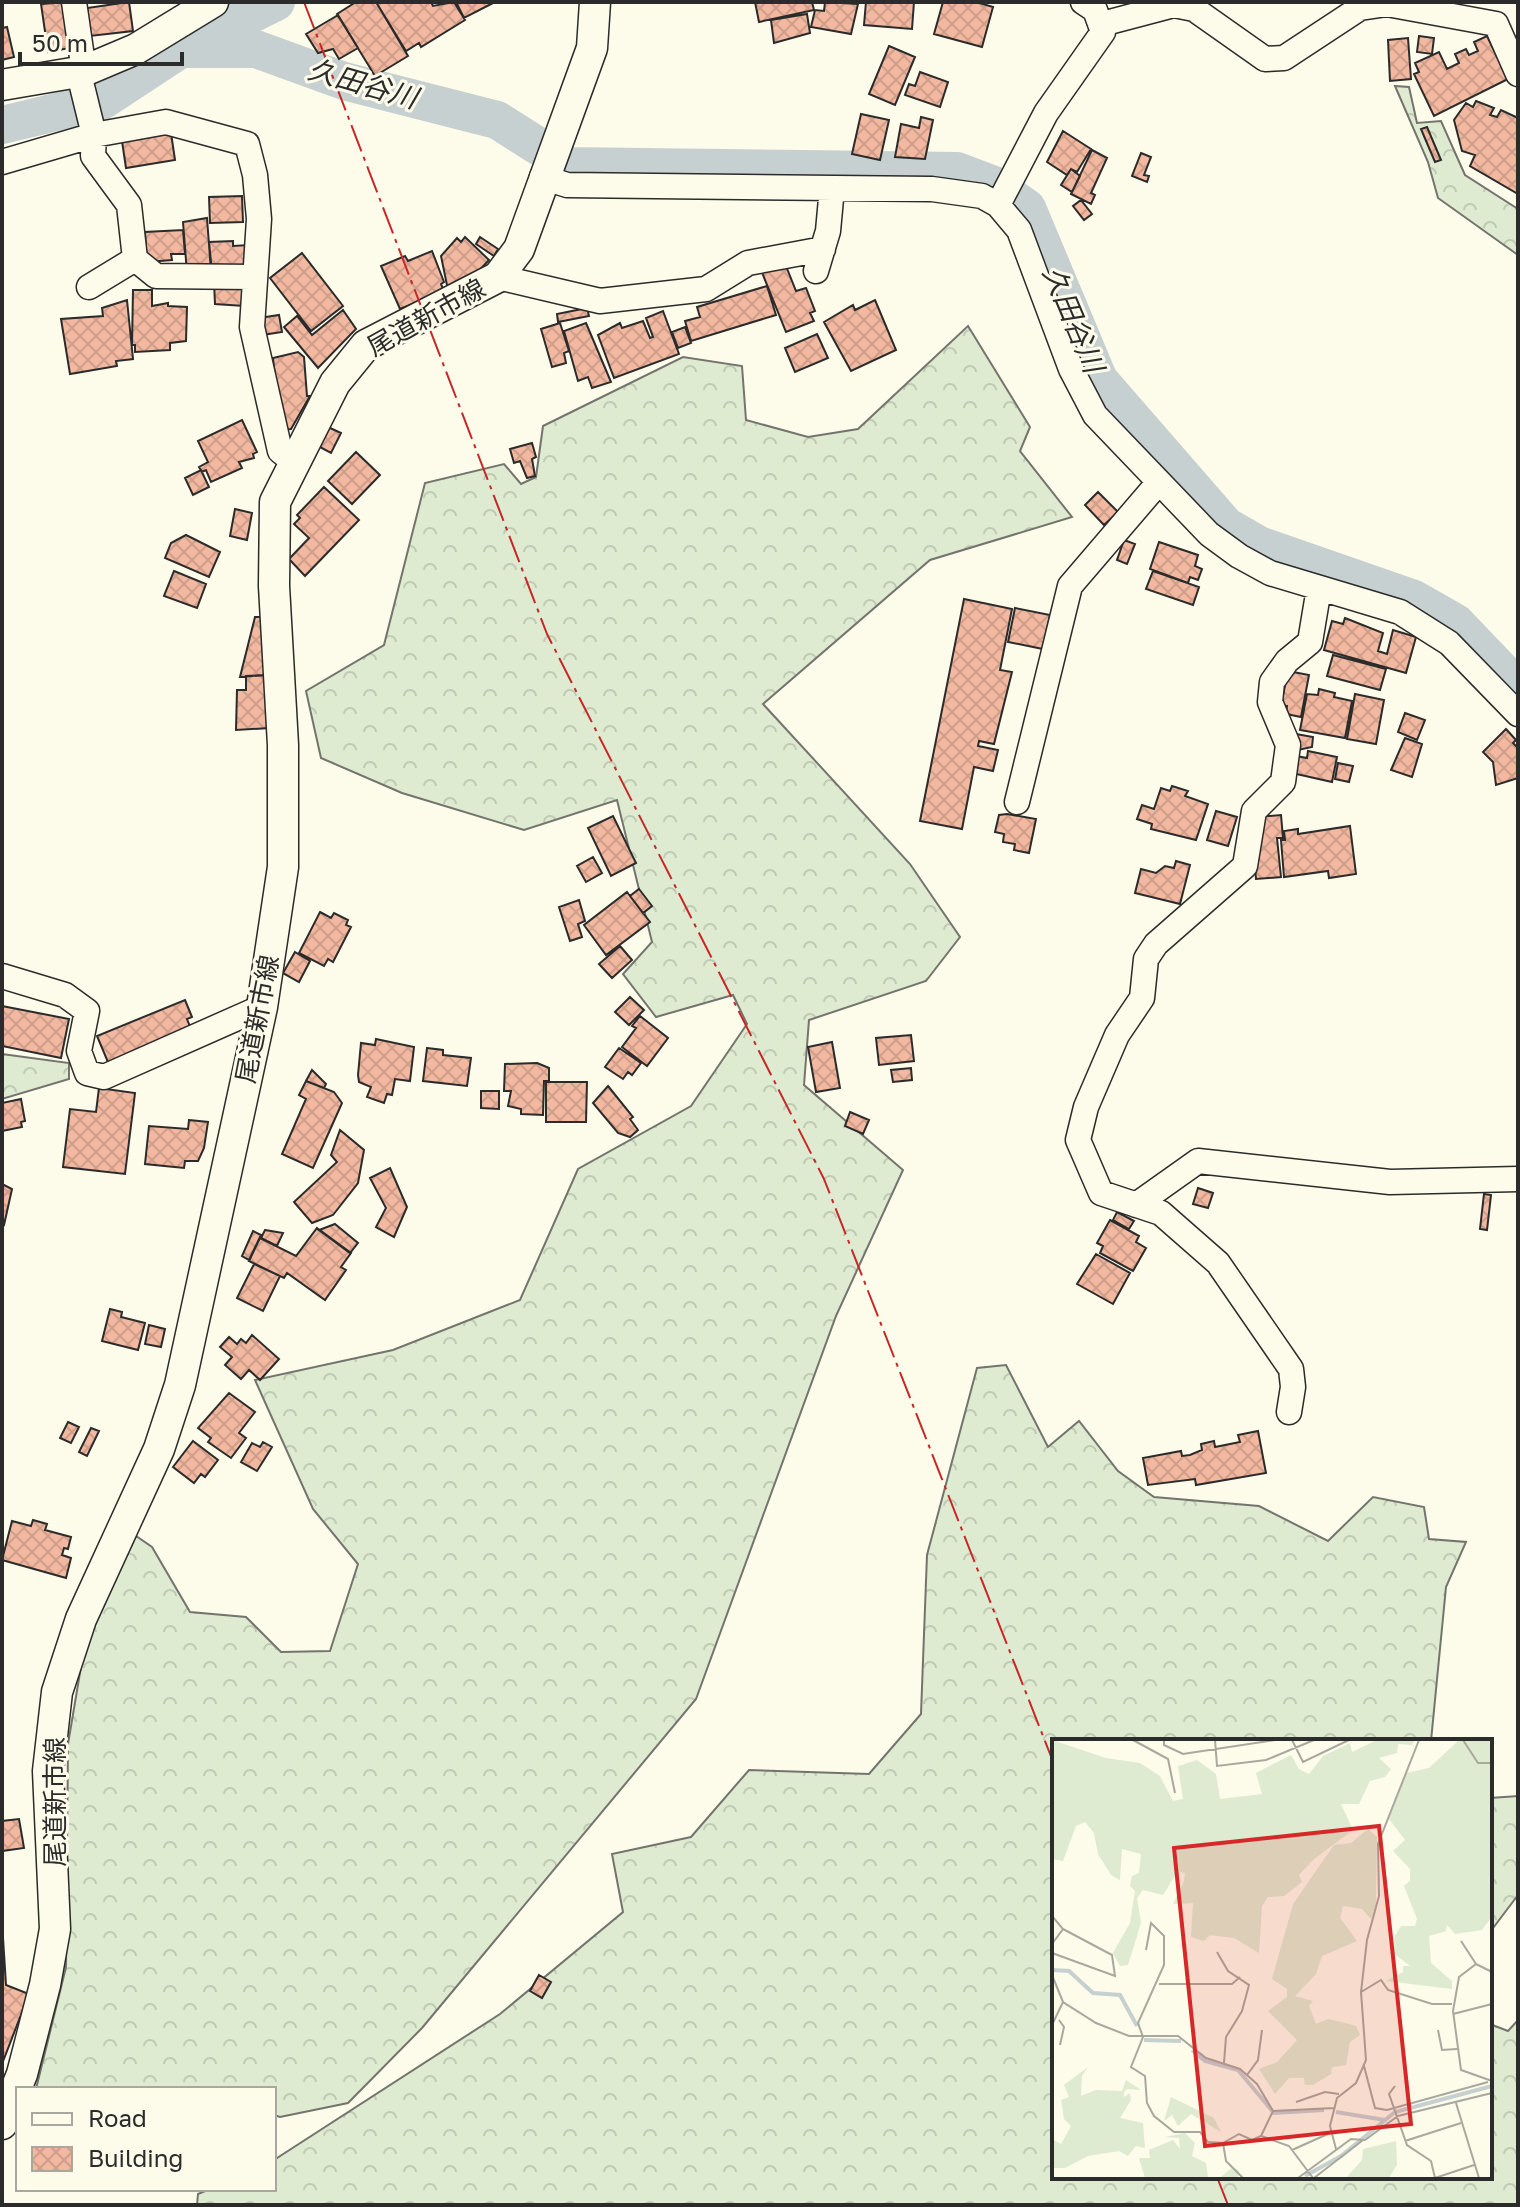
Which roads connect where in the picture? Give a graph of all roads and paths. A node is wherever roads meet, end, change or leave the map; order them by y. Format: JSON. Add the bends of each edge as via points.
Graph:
{"nodes":[{"id":1,"x":74,"y":2,"type":"edge"},
{"id":2,"x":213,"y":2,"type":"edge"},
{"id":3,"x":595,"y":2,"type":"edge"},
{"id":4,"x":1083,"y":2,"type":"edge"},
{"id":5,"x":1387,"y":3,"type":"edge"},
{"id":6,"x":1102,"y":24,"type":"junction"},
{"id":7,"x":1518,"y":74,"type":"edge"},
{"id":8,"x":83,"y":76,"type":"junction"},
{"id":9,"x":2,"y":85,"type":"edge"},
{"id":10,"x":94,"y":135,"type":"junction"},
{"id":11,"x":2,"y":162,"type":"edge"},
{"id":12,"x":542,"y":177,"type":"junction"},
{"id":13,"x":832,"y":188,"type":"junction"},
{"id":14,"x":998,"y":205,"type":"junction"},
{"id":15,"x":135,"y":259,"type":"junction"},
{"id":16,"x":252,"y":277,"type":"junction"},
{"id":17,"x":498,"y":277,"type":"junction"},
{"id":18,"x":89,"y":287,"type":"dead end"},
{"id":19,"x":294,"y":462,"type":"junction"},
{"id":20,"x":1159,"y":482,"type":"junction"},
{"id":21,"x":1319,"y":588,"type":"junction"},
{"id":22,"x":1518,"y":714,"type":"edge"},
{"id":23,"x":1017,"y":802,"type":"dead end"},
{"id":24,"x":2,"y":976,"type":"edge"},
{"id":25,"x":262,"y":1007,"type":"junction"},
{"id":26,"x":1518,"y":1179,"type":"edge"},
{"id":27,"x":1136,"y":1205,"type":"junction"},
{"id":28,"x":1289,"y":1412,"type":"dead end"},
{"id":29,"x":17,"y":2087,"type":"edge"},
{"id":30,"x":16,"y":2089,"type":"edge"},
{"id":31,"x":2,"y":2124,"type":"edge"}],
"edges":[{"from":1,"to":8,"type":"street"},
{"from":2,"to":8,"type":"main road"},
{"from":3,"to":12,"type":"main road","name":"尾道新市線","via":[[592,48]]},
{"from":4,"to":6,"type":"street"},
{"from":5,"to":6,"type":"street","via":[[1338,19],[1284,58],[1265,59],[1194,9],[1174,5]]},
{"from":5,"to":7,"type":"street","via":[[1496,24]]},
{"from":6,"to":14,"type":"street","via":[[1103,32],[1046,113]]},
{"from":8,"to":9,"type":"main road"},
{"from":8,"to":10,"type":"street"},
{"from":10,"to":11,"type":"street"},
{"from":10,"to":15,"type":"street","via":[[93,156],[129,205]]},
{"from":10,"to":16,"type":"street","via":[[166,122],[247,144],[259,219]]},
{"from":12,"to":13,"type":"street","via":[[567,185]]},
{"from":12,"to":17,"type":"main road","name":"尾道新市線","via":[[519,249]]},
{"from":13,"to":14,"type":"street","via":[[932,189],[982,196]]},
{"from":13,"to":17,"type":"street","via":[[819,260],[748,263],[706,289],[600,301]]},
{"from":14,"to":20,"type":"street","via":[[1019,230],[1071,369],[1095,415]]},
{"from":15,"to":16,"type":"street","via":[[156,276]]},
{"from":15,"to":18,"type":"street"},
{"from":16,"to":19,"type":"street","via":[[252,327],[266,392],[280,451]]},
{"from":17,"to":19,"type":"main road","name":"尾道新市線","via":[[366,345],[335,383]]},
{"from":19,"to":25,"type":"main road","name":"尾道新市線","via":[[275,502],[283,867]]},
{"from":20,"to":21,"type":"street","via":[[1209,534],[1239,556],[1270,573]]},
{"from":20,"to":23,"type":"street","via":[[1070,586]]},
{"from":21,"to":22,"type":"street","via":[[1400,612],[1449,643]]},
{"from":21,"to":27,"type":"street","via":[[1310,642],[1272,682],[1270,702],[1288,745],[1283,782],[1254,811],[1245,866],[1156,944],[1146,959],[1142,998],[1117,1035],[1086,1107],[1078,1140],[1101,1193]]},
{"from":24,"to":25,"type":"street","via":[[65,995],[87,1011],[79,1051],[87,1073],[104,1077]]},
{"from":25,"to":29,"type":"main road","name":"尾道新市線","via":[[180,1385],[159,1449],[81,1619],[57,1692],[48,1771],[55,1929]]},
{"from":26,"to":27,"type":"street","via":[[1390,1182],[1198,1161]]},
{"from":27,"to":28,"type":"street","via":[[1161,1213],[1218,1263],[1291,1369]]},
{"from":30,"to":31,"type":"main road","name":"尾道新市線"}]}
